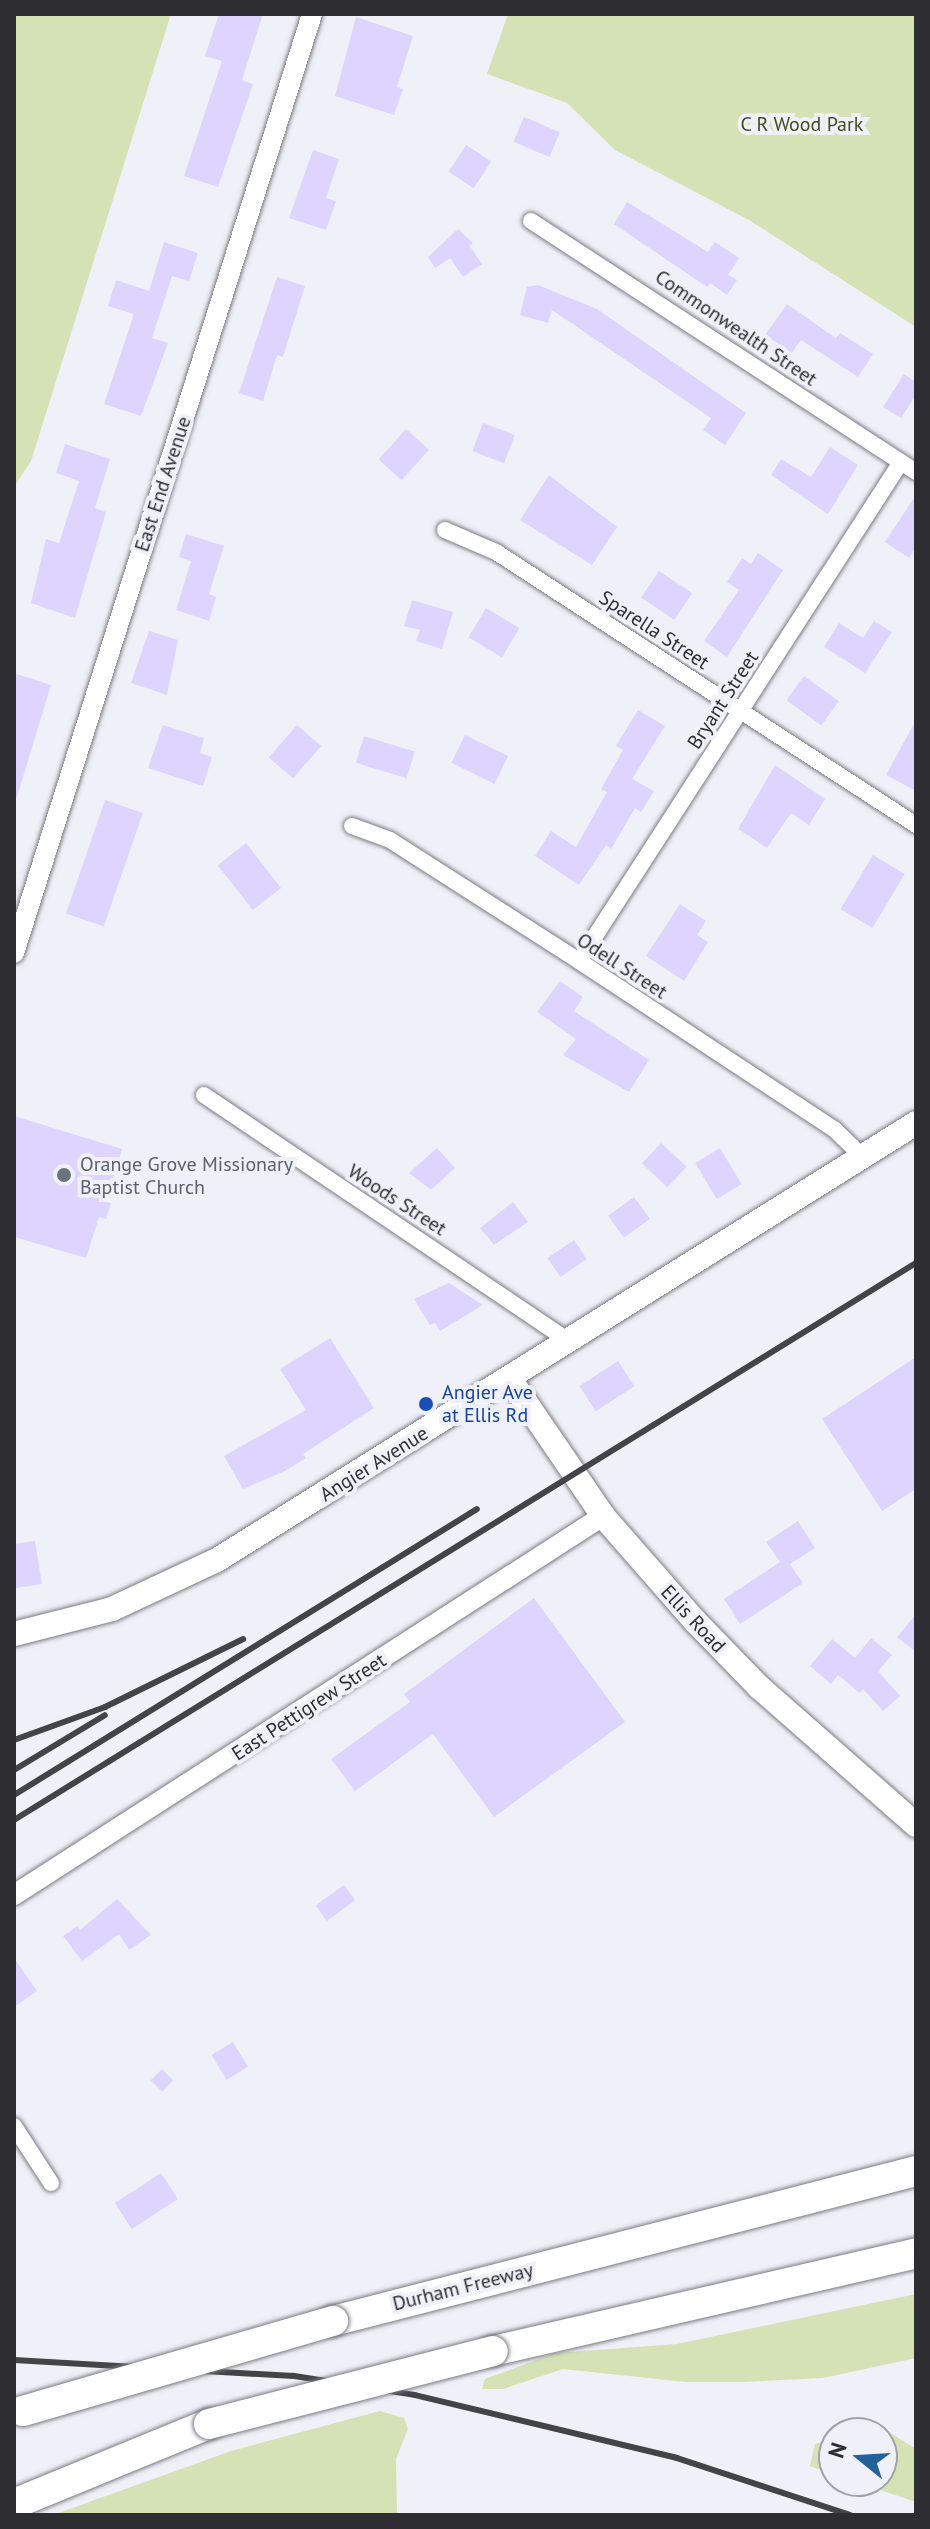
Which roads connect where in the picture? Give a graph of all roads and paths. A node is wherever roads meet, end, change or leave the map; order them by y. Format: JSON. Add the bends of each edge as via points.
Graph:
{"nodes":[{"id":1,"x":312,"y":14,"type":"edge"},
{"id":2,"x":531,"y":221,"type":"dead end"},
{"id":3,"x":901,"y":462,"type":"junction"},
{"id":4,"x":916,"y":472,"type":"edge"},
{"id":5,"x":445,"y":530,"type":"dead end"},
{"id":6,"x":740,"y":710,"type":"junction"},
{"id":7,"x":916,"y":825,"type":"edge"},
{"id":8,"x":352,"y":826,"type":"dead end"},
{"id":9,"x":14,"y":953,"type":"edge"},
{"id":10,"x":579,"y":961,"type":"junction"},
{"id":11,"x":204,"y":1095,"type":"dead end"},
{"id":12,"x":916,"y":1123,"type":"edge"},
{"id":13,"x":861,"y":1155,"type":"junction"},
{"id":14,"x":567,"y":1340,"type":"junction"},
{"id":15,"x":509,"y":1378,"type":"junction"},
{"id":16,"x":603,"y":1516,"type":"junction"},
{"id":17,"x":14,"y":1634,"type":"edge"},
{"id":18,"x":916,"y":1825,"type":"edge"},
{"id":19,"x":14,"y":1895,"type":"edge"},
{"id":20,"x":14,"y":2126,"type":"edge"},
{"id":21,"x":916,"y":2171,"type":"edge"},
{"id":22,"x":51,"y":2183,"type":"dead end"},
{"id":23,"x":916,"y":2253,"type":"edge"},
{"id":24,"x":18,"y":2413,"type":"edge"},
{"id":25,"x":209,"y":2424,"type":"junction"},
{"id":26,"x":14,"y":2481,"type":"edge"},
{"id":27,"x":14,"y":2504,"type":"edge"}],
"edges":[{"from":1,"to":9,"type":"street","name":"East End Avenue"},
{"from":2,"to":3,"type":"street","name":"Commonwealth Street"},
{"from":3,"to":4,"type":"street","name":"Commonwealth Street"},
{"from":3,"to":6,"type":"street","name":"Bryant Street"},
{"from":5,"to":6,"type":"street","name":"Sparella Street","via":[[496,552]]},
{"from":6,"to":7,"type":"street","name":"Sparella Street"},
{"from":6,"to":10,"type":"street","name":"Bryant Street"},
{"from":8,"to":10,"type":"street","name":"Odell Street","via":[[390,840]]},
{"from":10,"to":13,"type":"street","name":"Odell Street","via":[[835,1130]]},
{"from":11,"to":14,"type":"street","name":"Woods Street"},
{"from":12,"to":13,"type":"main road","name":"Angier Avenue"},
{"from":13,"to":14,"type":"main road","name":"Angier Avenue"},
{"from":14,"to":15,"type":"main road","name":"Angier Avenue"},
{"from":15,"to":16,"type":"main road","name":"Ellis Road"},
{"from":15,"to":17,"type":"main road","name":"Angier Avenue","via":[[325,1495],[160,1590],[89,1617]]},
{"from":16,"to":18,"type":"main road","name":"Ellis Road","via":[[741,1670]]},
{"from":16,"to":19,"type":"street","name":"East Pettigrew Street"},
{"from":20,"to":22,"type":"street"},
{"from":21,"to":24,"type":"highway","name":"Durham Freeway","bridge":true,"via":[[333,2321]]},
{"from":23,"to":25,"type":"highway","bridge":true,"via":[[493,2351]]},
{"from":25,"to":26,"type":"highway"},
{"from":25,"to":27,"type":"highway"}]}
